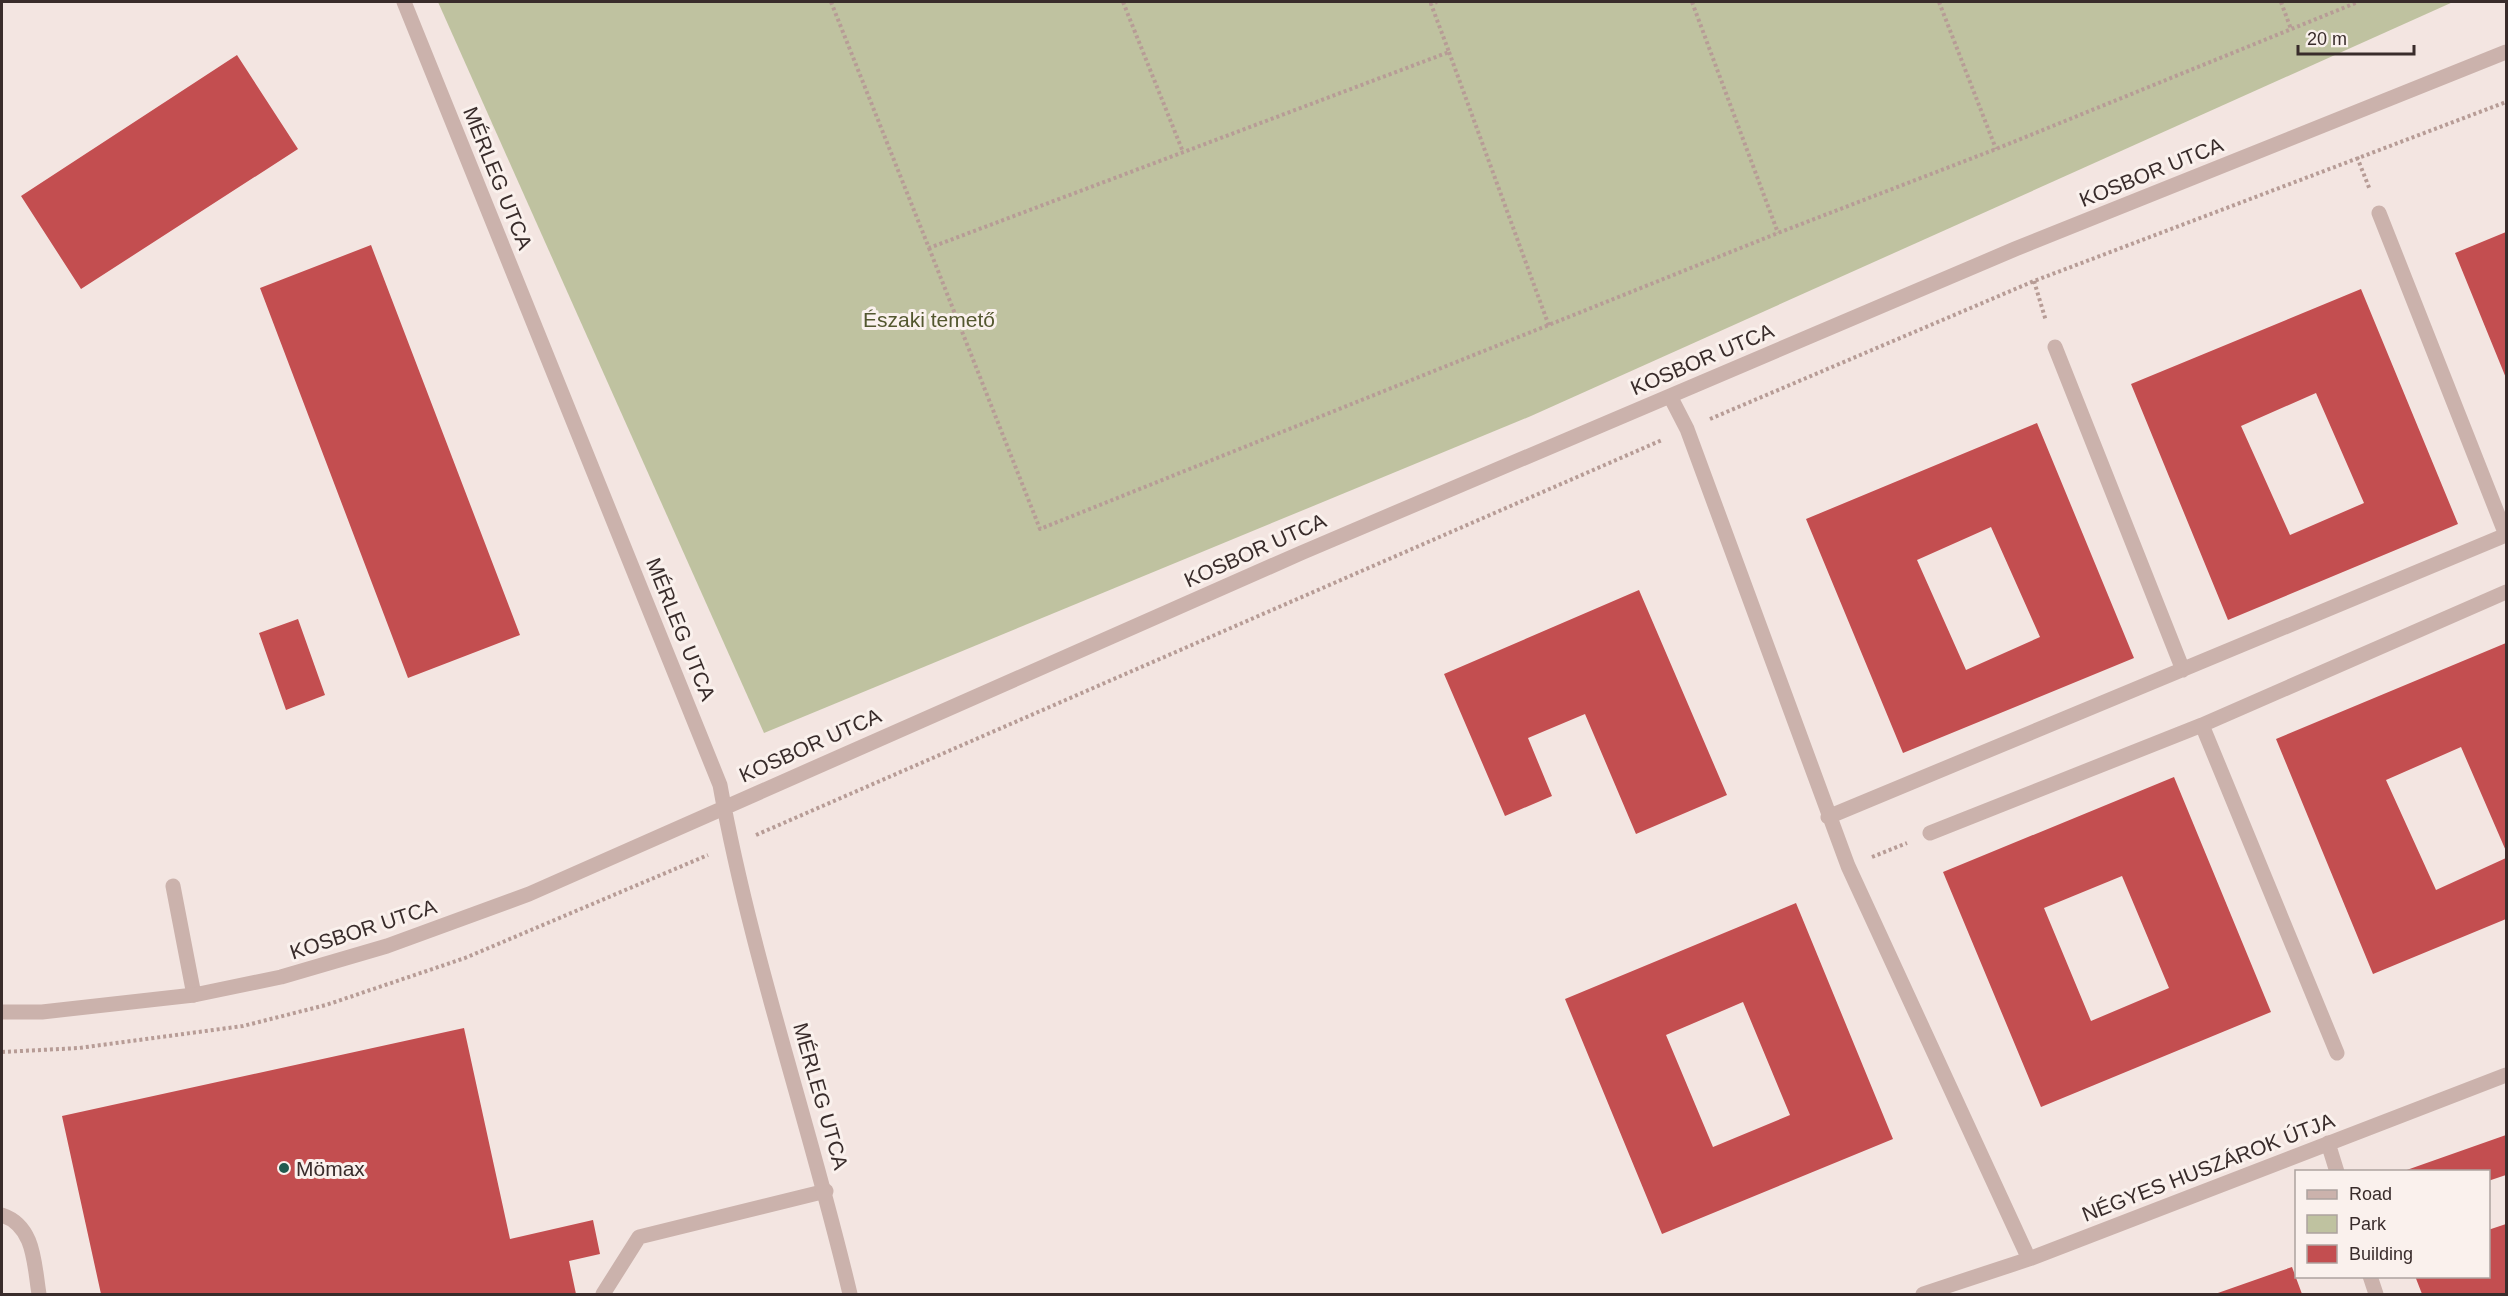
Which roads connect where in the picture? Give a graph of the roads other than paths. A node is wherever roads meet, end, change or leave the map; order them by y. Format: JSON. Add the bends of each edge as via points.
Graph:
{"nodes":[{"id":1,"x":404,"y":2,"type":"edge"},
{"id":2,"x":2506,"y":52,"type":"edge"},
{"id":3,"x":2379,"y":213,"type":"road end"},
{"id":4,"x":2055,"y":347,"type":"road end"},
{"id":5,"x":1670,"y":396,"type":"junction"},
{"id":6,"x":2506,"y":535,"type":"edge"},
{"id":7,"x":2506,"y":592,"type":"edge"},
{"id":8,"x":2183,"y":670,"type":"junction"},
{"id":9,"x":2202,"y":725,"type":"junction"},
{"id":10,"x":724,"y":806,"type":"junction"},
{"id":11,"x":1828,"y":817,"type":"junction"},
{"id":12,"x":1930,"y":833,"type":"road end"},
{"id":13,"x":173,"y":886,"type":"dead end"},
{"id":14,"x":194,"y":995,"type":"junction"},
{"id":15,"x":2,"y":1012,"type":"edge"},
{"id":16,"x":2337,"y":1053,"type":"dead end"},
{"id":17,"x":2506,"y":1074,"type":"edge"},
{"id":18,"x":2328,"y":1143,"type":"junction"},
{"id":19,"x":2336,"y":1170,"type":"edge"},
{"id":20,"x":825,"y":1191,"type":"junction"},
{"id":21,"x":2,"y":1215,"type":"edge"},
{"id":22,"x":2029,"y":1259,"type":"junction"},
{"id":23,"x":2371,"y":1278,"type":"edge"},
{"id":24,"x":39,"y":1294,"type":"edge"},
{"id":25,"x":603,"y":1294,"type":"edge"},
{"id":26,"x":850,"y":1294,"type":"edge"},
{"id":27,"x":1923,"y":1294,"type":"edge"},
{"id":28,"x":2376,"y":1294,"type":"edge"}],
"edges":[{"from":1,"to":10,"type":"street","name":"MÉRLEG UTCA","via":[[705,747]]},
{"from":2,"to":5,"type":"street","name":"KOSBOR UTCA","via":[[2015,249]]},
{"from":3,"to":6,"type":"street"},
{"from":4,"to":8,"type":"street"},
{"from":5,"to":10,"type":"street","name":"KOSBOR UTCA"},
{"from":5,"to":11,"type":"street","via":[[1687,429]]},
{"from":6,"to":8,"type":"street"},
{"from":7,"to":9,"type":"street"},
{"from":8,"to":11,"type":"street"},
{"from":9,"to":12,"type":"street"},
{"from":9,"to":16,"type":"street"},
{"from":10,"to":14,"type":"street","name":"KOSBOR UTCA","via":[[529,894],[387,946],[281,977]]},
{"from":10,"to":20,"type":"street","name":"MÉRLEG UTCA","via":[[730,846]]},
{"from":11,"to":22,"type":"street"},
{"from":13,"to":14,"type":"street"},
{"from":14,"to":15,"type":"street","name":"KOSBOR UTCA","via":[[42,1012]]},
{"from":17,"to":18,"type":"street","name":"NÉGYES HUSZÁROK ÚTJA"},
{"from":18,"to":19,"type":"street"},
{"from":18,"to":22,"type":"street","name":"NÉGYES HUSZÁROK ÚTJA"},
{"from":20,"to":25,"type":"street","via":[[639,1238]]},
{"from":20,"to":26,"type":"street","name":"MÉRLEG UTCA"},
{"from":21,"to":24,"type":"street","via":[[15,1219],[28,1236]]},
{"from":22,"to":27,"type":"street","name":"NÉGYES HUSZÁROK ÚTJA"},
{"from":23,"to":28,"type":"street"}]}
